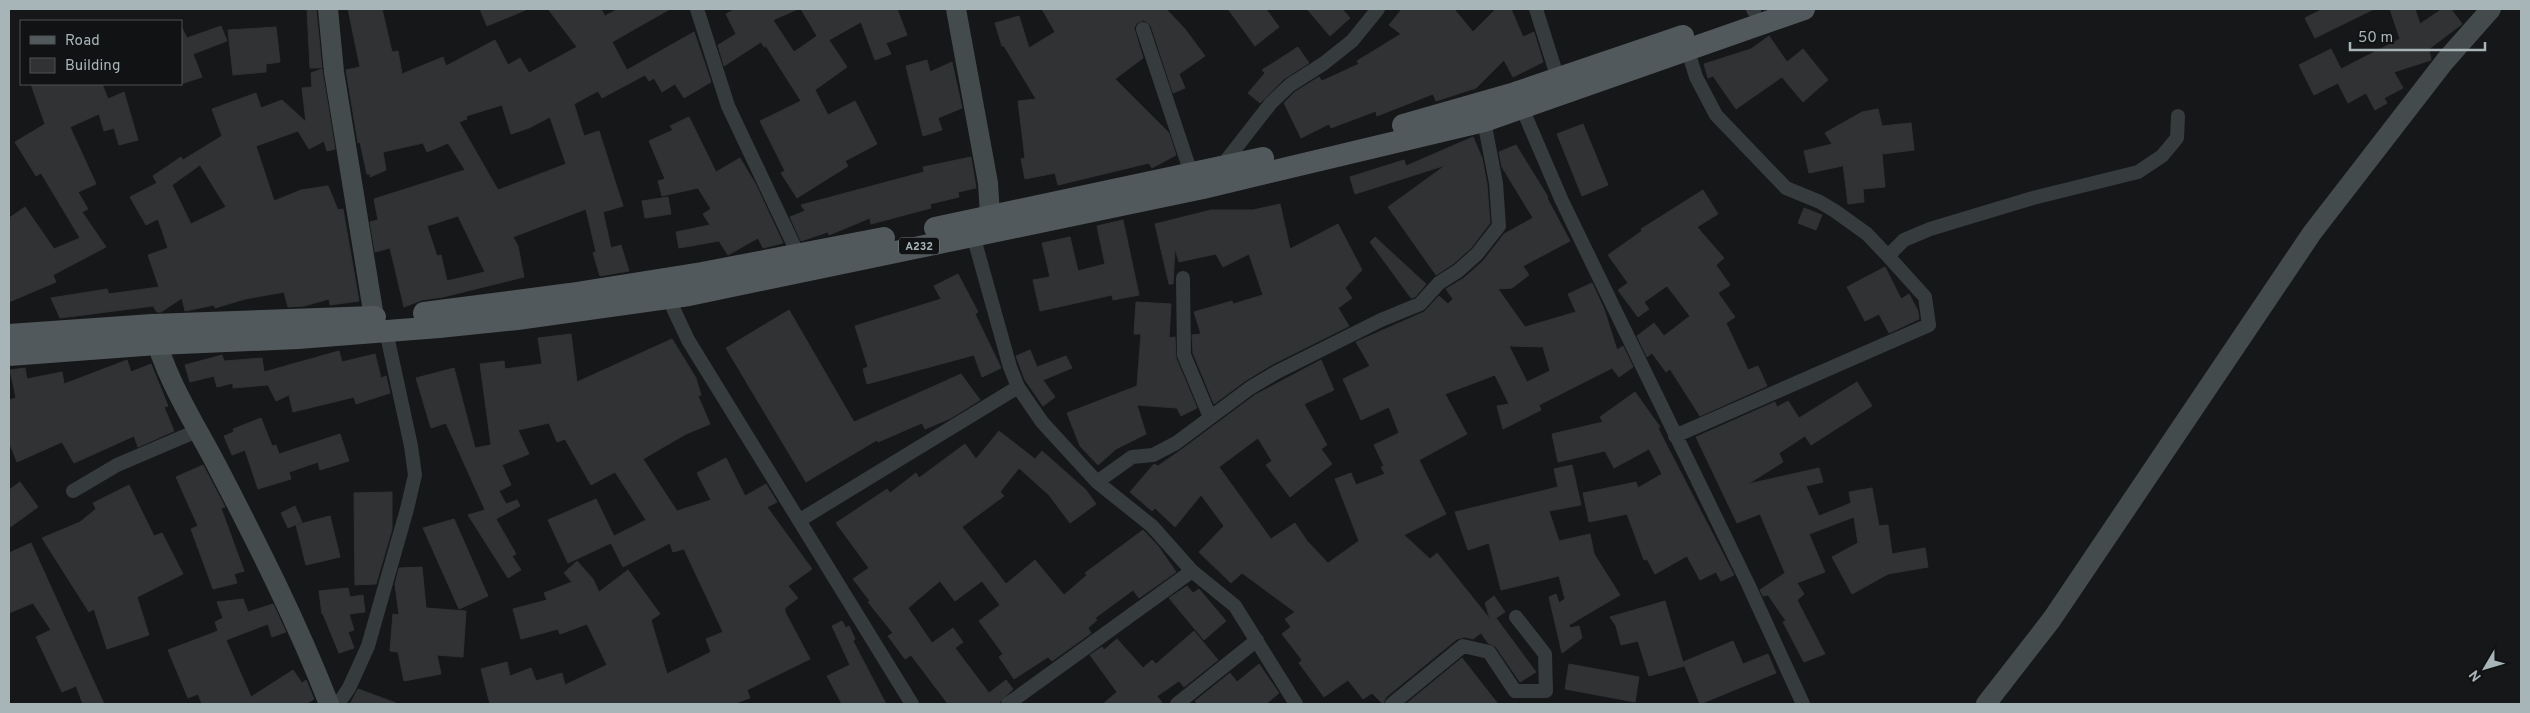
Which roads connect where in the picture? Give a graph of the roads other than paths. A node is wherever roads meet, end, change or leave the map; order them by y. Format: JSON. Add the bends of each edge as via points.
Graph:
{"nodes":[{"id":1,"x":328,"y":9,"type":"edge"},
{"id":2,"x":697,"y":9,"type":"edge"},
{"id":3,"x":956,"y":9,"type":"edge"},
{"id":4,"x":1378,"y":9,"type":"edge"},
{"id":5,"x":1536,"y":9,"type":"edge"},
{"id":6,"x":1755,"y":9,"type":"edge"},
{"id":7,"x":1804,"y":9,"type":"edge"},
{"id":8,"x":2491,"y":9,"type":"edge"},
{"id":9,"x":1143,"y":29,"type":"dead end"},
{"id":10,"x":1688,"y":51,"type":"junction"},
{"id":11,"x":1558,"y":79,"type":"junction"},
{"id":12,"x":1519,"y":101,"type":"junction"},
{"id":13,"x":2178,"y":116,"type":"dead end"},
{"id":14,"x":1484,"y":121,"type":"junction"},
{"id":15,"x":1221,"y":167,"type":"junction"},
{"id":16,"x":1191,"y":173,"type":"junction"},
{"id":17,"x":990,"y":215,"type":"junction"},
{"id":18,"x":973,"y":235,"type":"junction"},
{"id":19,"x":798,"y":254,"type":"junction"},
{"id":20,"x":1888,"y":256,"type":"junction"},
{"id":21,"x":1182,"y":278,"type":"dead end"},
{"id":22,"x":664,"y":288,"type":"junction"},
{"id":23,"x":380,"y":324,"type":"junction"},
{"id":24,"x":154,"y":334,"type":"junction"},
{"id":25,"x":9,"y":335,"type":"edge"},
{"id":26,"x":9,"y":355,"type":"edge"},
{"id":27,"x":1018,"y":386,"type":"junction"},
{"id":28,"x":1210,"y":417,"type":"junction"},
{"id":29,"x":199,"y":430,"type":"junction"},
{"id":30,"x":1675,"y":436,"type":"junction"},
{"id":31,"x":1097,"y":482,"type":"junction"},
{"id":32,"x":73,"y":491,"type":"dead end"},
{"id":33,"x":800,"y":520,"type":"junction"},
{"id":34,"x":1192,"y":571,"type":"junction"},
{"id":35,"x":1516,"y":617,"type":"dead end"},
{"id":36,"x":1256,"y":640,"type":"junction"},
{"id":37,"x":329,"y":704,"type":"edge"},
{"id":38,"x":338,"y":704,"type":"edge"},
{"id":39,"x":912,"y":704,"type":"edge"},
{"id":40,"x":1008,"y":704,"type":"edge"},
{"id":41,"x":1177,"y":704,"type":"edge"},
{"id":42,"x":1296,"y":704,"type":"edge"},
{"id":43,"x":1392,"y":704,"type":"edge"},
{"id":44,"x":1803,"y":704,"type":"edge"},
{"id":45,"x":1986,"y":704,"type":"edge"}],
"edges":[{"from":1,"to":23,"type":"street","via":[[334,72]]},
{"from":2,"to":19,"type":"street","via":[[728,106]]},
{"from":3,"to":17,"type":"street","via":[[988,183]]},
{"from":4,"to":15,"type":"street","via":[[1352,41],[1271,102]]},
{"from":5,"to":11,"type":"street"},
{"from":6,"to":11,"type":"main road","number":"A232"},
{"from":7,"to":10,"type":"main road","number":"A232"},
{"from":8,"to":45,"type":"street","via":[[2445,61],[2312,233],[2052,619]]},
{"from":9,"to":16,"type":"street"},
{"from":10,"to":12,"type":"main road","number":"A232"},
{"from":10,"to":20,"type":"street","via":[[1696,77],[1716,115],[1786,188],[1835,211],[1866,234]]},
{"from":11,"to":12,"type":"main road","number":"A232"},
{"from":12,"to":14,"type":"main road","number":"A232"},
{"from":12,"to":15,"type":"main road","number":"A232"},
{"from":12,"to":30,"type":"street","via":[[1562,202]]},
{"from":13,"to":20,"type":"street","via":[[2177,138],[2162,156],[2138,172],[2032,198],[1930,229],[1904,240]]},
{"from":14,"to":18,"type":"main road","number":"A232","via":[[1202,188]]},
{"from":14,"to":28,"type":"street","via":[[1496,183],[1499,226],[1477,254],[1439,283],[1420,304],[1277,372]]},
{"from":15,"to":16,"type":"main road","number":"A232"},
{"from":16,"to":17,"type":"main road","number":"A232"},
{"from":17,"to":19,"type":"main road","number":"A232"},
{"from":18,"to":22,"type":"main road","number":"A232"},
{"from":18,"to":27,"type":"street","via":[[1010,368]]},
{"from":19,"to":22,"type":"main road","number":"A232"},
{"from":20,"to":30,"type":"street","via":[[1925,297],[1929,325]]},
{"from":21,"to":28,"type":"street","via":[[1184,354]]},
{"from":22,"to":23,"type":"main road","number":"A232","via":[[440,312]]},
{"from":22,"to":33,"type":"street","via":[[688,340]]},
{"from":23,"to":24,"type":"main road","number":"A232"},
{"from":23,"to":38,"type":"street","via":[[412,446],[415,475],[368,646],[350,688]]},
{"from":24,"to":25,"type":"main road","number":"A232"},
{"from":24,"to":26,"type":"main road","number":"A232"},
{"from":24,"to":29,"type":"street","via":[[178,392]]},
{"from":27,"to":31,"type":"street","via":[[1042,422]]},
{"from":27,"to":33,"type":"street"},
{"from":28,"to":31,"type":"street","via":[[1176,443],[1154,455],[1132,457]]},
{"from":29,"to":32,"type":"street","via":[[117,465]]},
{"from":29,"to":37,"type":"street","via":[[277,582]]},
{"from":30,"to":44,"type":"street"},
{"from":31,"to":34,"type":"street","via":[[1152,526]]},
{"from":33,"to":39,"type":"street"},
{"from":34,"to":36,"type":"street","via":[[1235,606]]},
{"from":34,"to":40,"type":"street"},
{"from":35,"to":43,"type":"street","via":[[1545,654],[1546,691],[1514,691],[1489,652],[1463,646]]},
{"from":36,"to":41,"type":"street"},
{"from":36,"to":42,"type":"street"}]}
